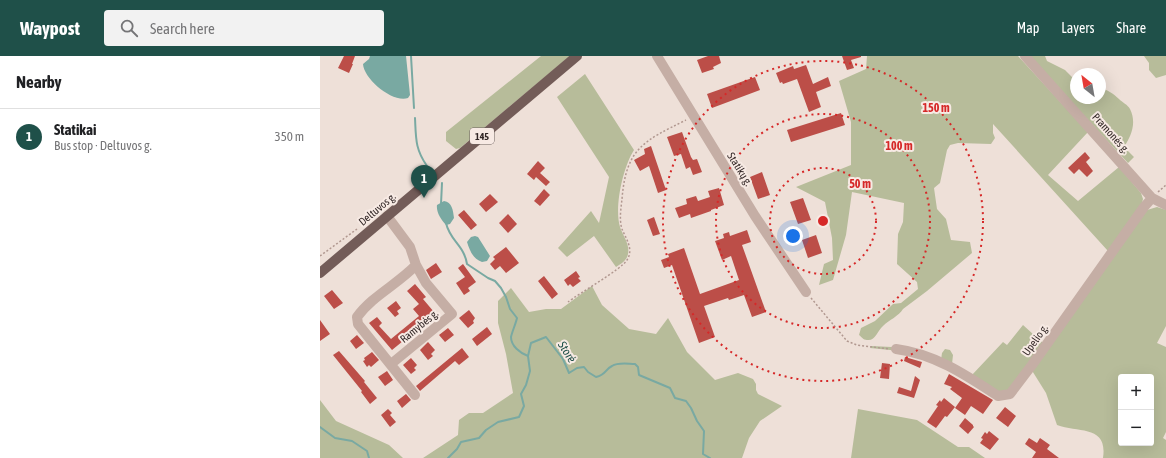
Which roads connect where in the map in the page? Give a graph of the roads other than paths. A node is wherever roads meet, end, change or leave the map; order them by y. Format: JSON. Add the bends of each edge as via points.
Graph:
{"nodes":[{"id":1,"x":577,"y":56,"type":"edge"},
{"id":2,"x":657,"y":56,"type":"edge"},
{"id":3,"x":1024,"y":56,"type":"edge"},
{"id":4,"x":1152,"y":198,"type":"junction"},
{"id":5,"x":1166,"y":205,"type":"edge"},
{"id":6,"x":387,"y":216,"type":"junction"},
{"id":7,"x":416,"y":265,"type":"junction"},
{"id":8,"x":320,"y":273,"type":"edge"},
{"id":9,"x":806,"y":292,"type":"road end"},
{"id":10,"x":896,"y":349,"type":"road end"},
{"id":11,"x":391,"y":364,"type":"junction"},
{"id":12,"x":415,"y":395,"type":"dead end"}],
"edges":[{"from":1,"to":6,"type":"main road","name":"Deltuvos g.","number":"145"},
{"from":2,"to":9,"type":"street","name":"Statikų g.","via":[[755,216]]},
{"from":3,"to":4,"type":"street","name":"Pramonės g."},
{"from":4,"to":5,"type":"street","name":"Pramonės g."},
{"from":4,"to":10,"type":"street","name":"Upelio g.","via":[[1010,394],[998,396],[944,363],[911,351]]},
{"from":6,"to":7,"type":"street","name":"Ramybės g.","via":[[410,247]]},
{"from":6,"to":8,"type":"main road","name":"Deltuvos g.","number":"145"},
{"from":7,"to":11,"type":"street","via":[[363,309],[357,317],[358,324]]},
{"from":7,"to":11,"type":"street","name":"Ramybės g.","via":[[426,283],[452,314]]},
{"from":11,"to":12,"type":"street"}]}
